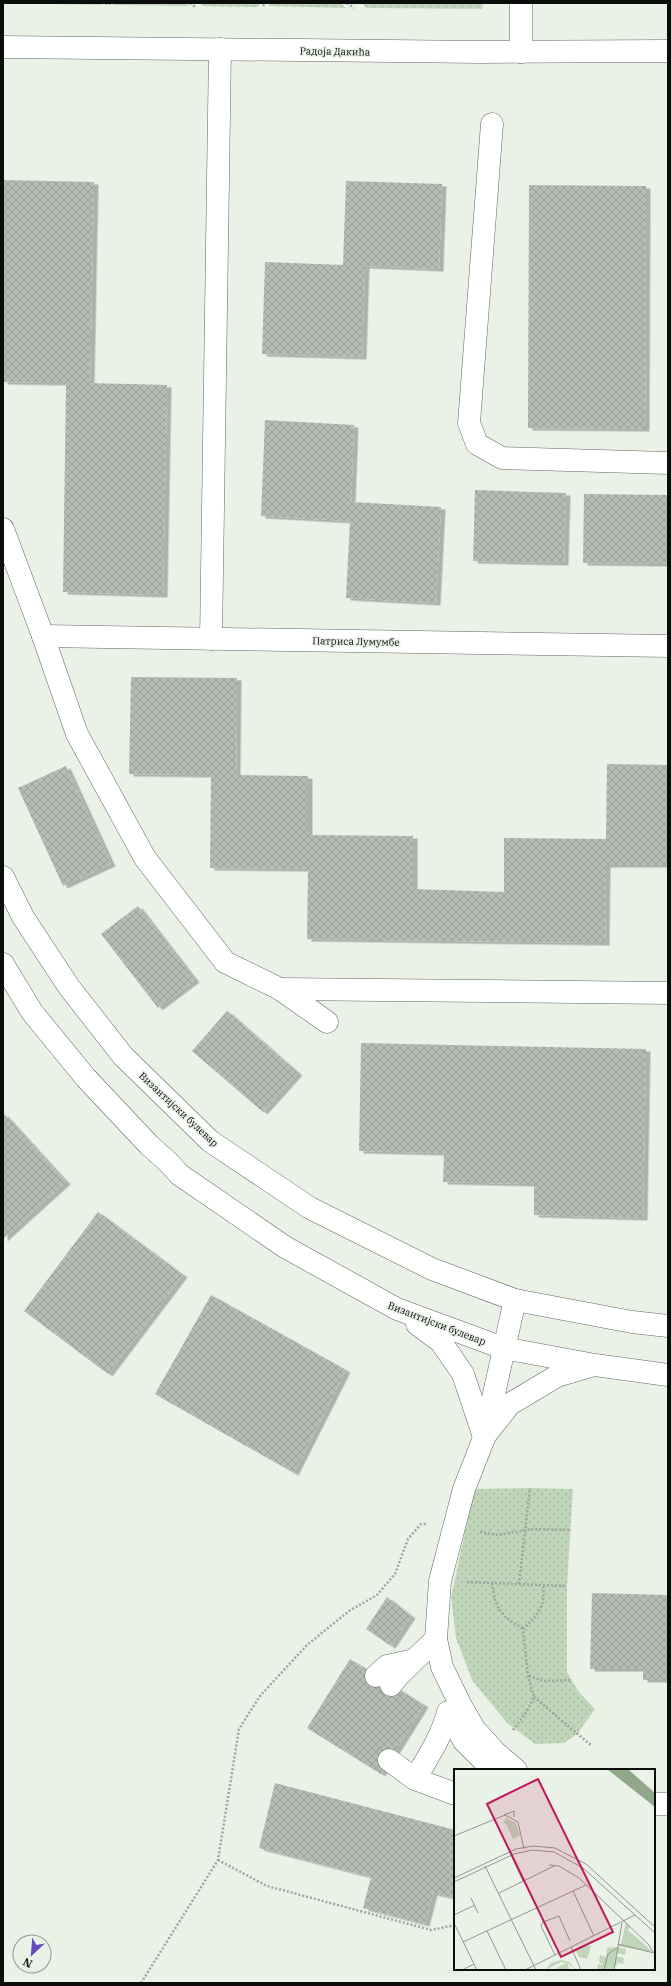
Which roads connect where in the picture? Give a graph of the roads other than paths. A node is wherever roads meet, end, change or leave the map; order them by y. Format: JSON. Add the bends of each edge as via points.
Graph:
{"nodes":[{"id":1,"x":520,"y":3,"type":"edge"},
{"id":2,"x":3,"y":47,"type":"edge"},
{"id":3,"x":220,"y":49,"type":"junction"},
{"id":4,"x":668,"y":51,"type":"edge"},
{"id":5,"x":521,"y":52,"type":"junction"},
{"id":6,"x":492,"y":124,"type":"dead end"},
{"id":7,"x":668,"y":463,"type":"edge"},
{"id":8,"x":3,"y":529,"type":"edge"},
{"id":9,"x":43,"y":636,"type":"junction"},
{"id":10,"x":210,"y":639,"type":"junction"},
{"id":11,"x":668,"y":646,"type":"edge"},
{"id":12,"x":3,"y":877,"type":"edge"},
{"id":13,"x":3,"y":964,"type":"edge"},
{"id":14,"x":280,"y":990,"type":"junction"},
{"id":15,"x":668,"y":993,"type":"edge"},
{"id":16,"x":327,"y":1022,"type":"dead end"},
{"id":17,"x":515,"y":1300,"type":"junction"},
{"id":18,"x":396,"y":1309,"type":"junction"},
{"id":19,"x":668,"y":1326,"type":"edge"},
{"id":20,"x":503,"y":1348,"type":"junction"},
{"id":21,"x":595,"y":1365,"type":"junction"},
{"id":22,"x":668,"y":1375,"type":"edge"},
{"id":23,"x":484,"y":1438,"type":"junction"},
{"id":24,"x":436,"y":1639,"type":"junction"},
{"id":25,"x":442,"y":1667,"type":"junction"},
{"id":26,"x":384,"y":1681,"type":"dead end"},
{"id":27,"x":448,"y":1712,"type":"junction"},
{"id":28,"x":389,"y":1760,"type":"dead end"},
{"id":29,"x":494,"y":1761,"type":"edge"},
{"id":30,"x":514,"y":1769,"type":"edge"},
{"id":31,"x":415,"y":1779,"type":"junction"},
{"id":32,"x":454,"y":1794,"type":"edge"},
{"id":33,"x":655,"y":1804,"type":"edge"},
{"id":34,"x":668,"y":1804,"type":"edge"}],
"edges":[{"from":1,"to":5,"type":"street"},
{"from":2,"to":3,"type":"street","name":"Радоја Дакића"},
{"from":3,"to":5,"type":"street","name":"Радоја Дакића"},
{"from":3,"to":10,"type":"street"},
{"from":4,"to":5,"type":"street","name":"Радоја Дакића"},
{"from":6,"to":7,"type":"street","via":[[469,423],[477,444],[502,458]]},
{"from":8,"to":9,"type":"street"},
{"from":9,"to":10,"type":"street","name":"Патриса Лумумбе"},
{"from":9,"to":14,"type":"street","via":[[77,734],[145,858],[225,962]]},
{"from":10,"to":11,"type":"street","name":"Патриса Лумумбе"},
{"from":12,"to":17,"type":"street","name":"Византијски булевар","via":[[23,917],[69,987],[123,1056],[210,1141],[310,1208],[432,1269]]},
{"from":13,"to":18,"type":"street","name":"Византијски булевар","via":[[32,1012],[86,1078],[180,1176],[285,1247]]},
{"from":14,"to":15,"type":"street"},
{"from":14,"to":16,"type":"street"},
{"from":17,"to":19,"type":"street","name":"Византијски булевар","via":[[632,1322]]},
{"from":17,"to":20,"type":"street"},
{"from":18,"to":20,"type":"street","name":"Византијски булевар"},
{"from":18,"to":23,"type":"street","via":[[441,1342],[464,1374]]},
{"from":20,"to":21,"type":"street","name":"Византијски булевар"},
{"from":20,"to":23,"type":"street"},
{"from":21,"to":22,"type":"street","name":"Византијски булевар"},
{"from":21,"to":23,"type":"street","via":[[557,1376],[510,1404]]},
{"from":23,"to":24,"type":"street","via":[[453,1525],[440,1581]]},
{"from":24,"to":25,"type":"street"},
{"from":24,"to":26,"type":"street","via":[[398,1676]]},
{"from":25,"to":27,"type":"street","via":[[443,1692]]},
{"from":25,"to":29,"type":"street","via":[[461,1706]]},
{"from":27,"to":29,"type":"street","via":[[464,1741]]},
{"from":27,"to":31,"type":"street","via":[[440,1737]]},
{"from":28,"to":31,"type":"street"},
{"from":29,"to":30,"type":"street"},
{"from":31,"to":32,"type":"street"},
{"from":33,"to":34,"type":"street"}]}
